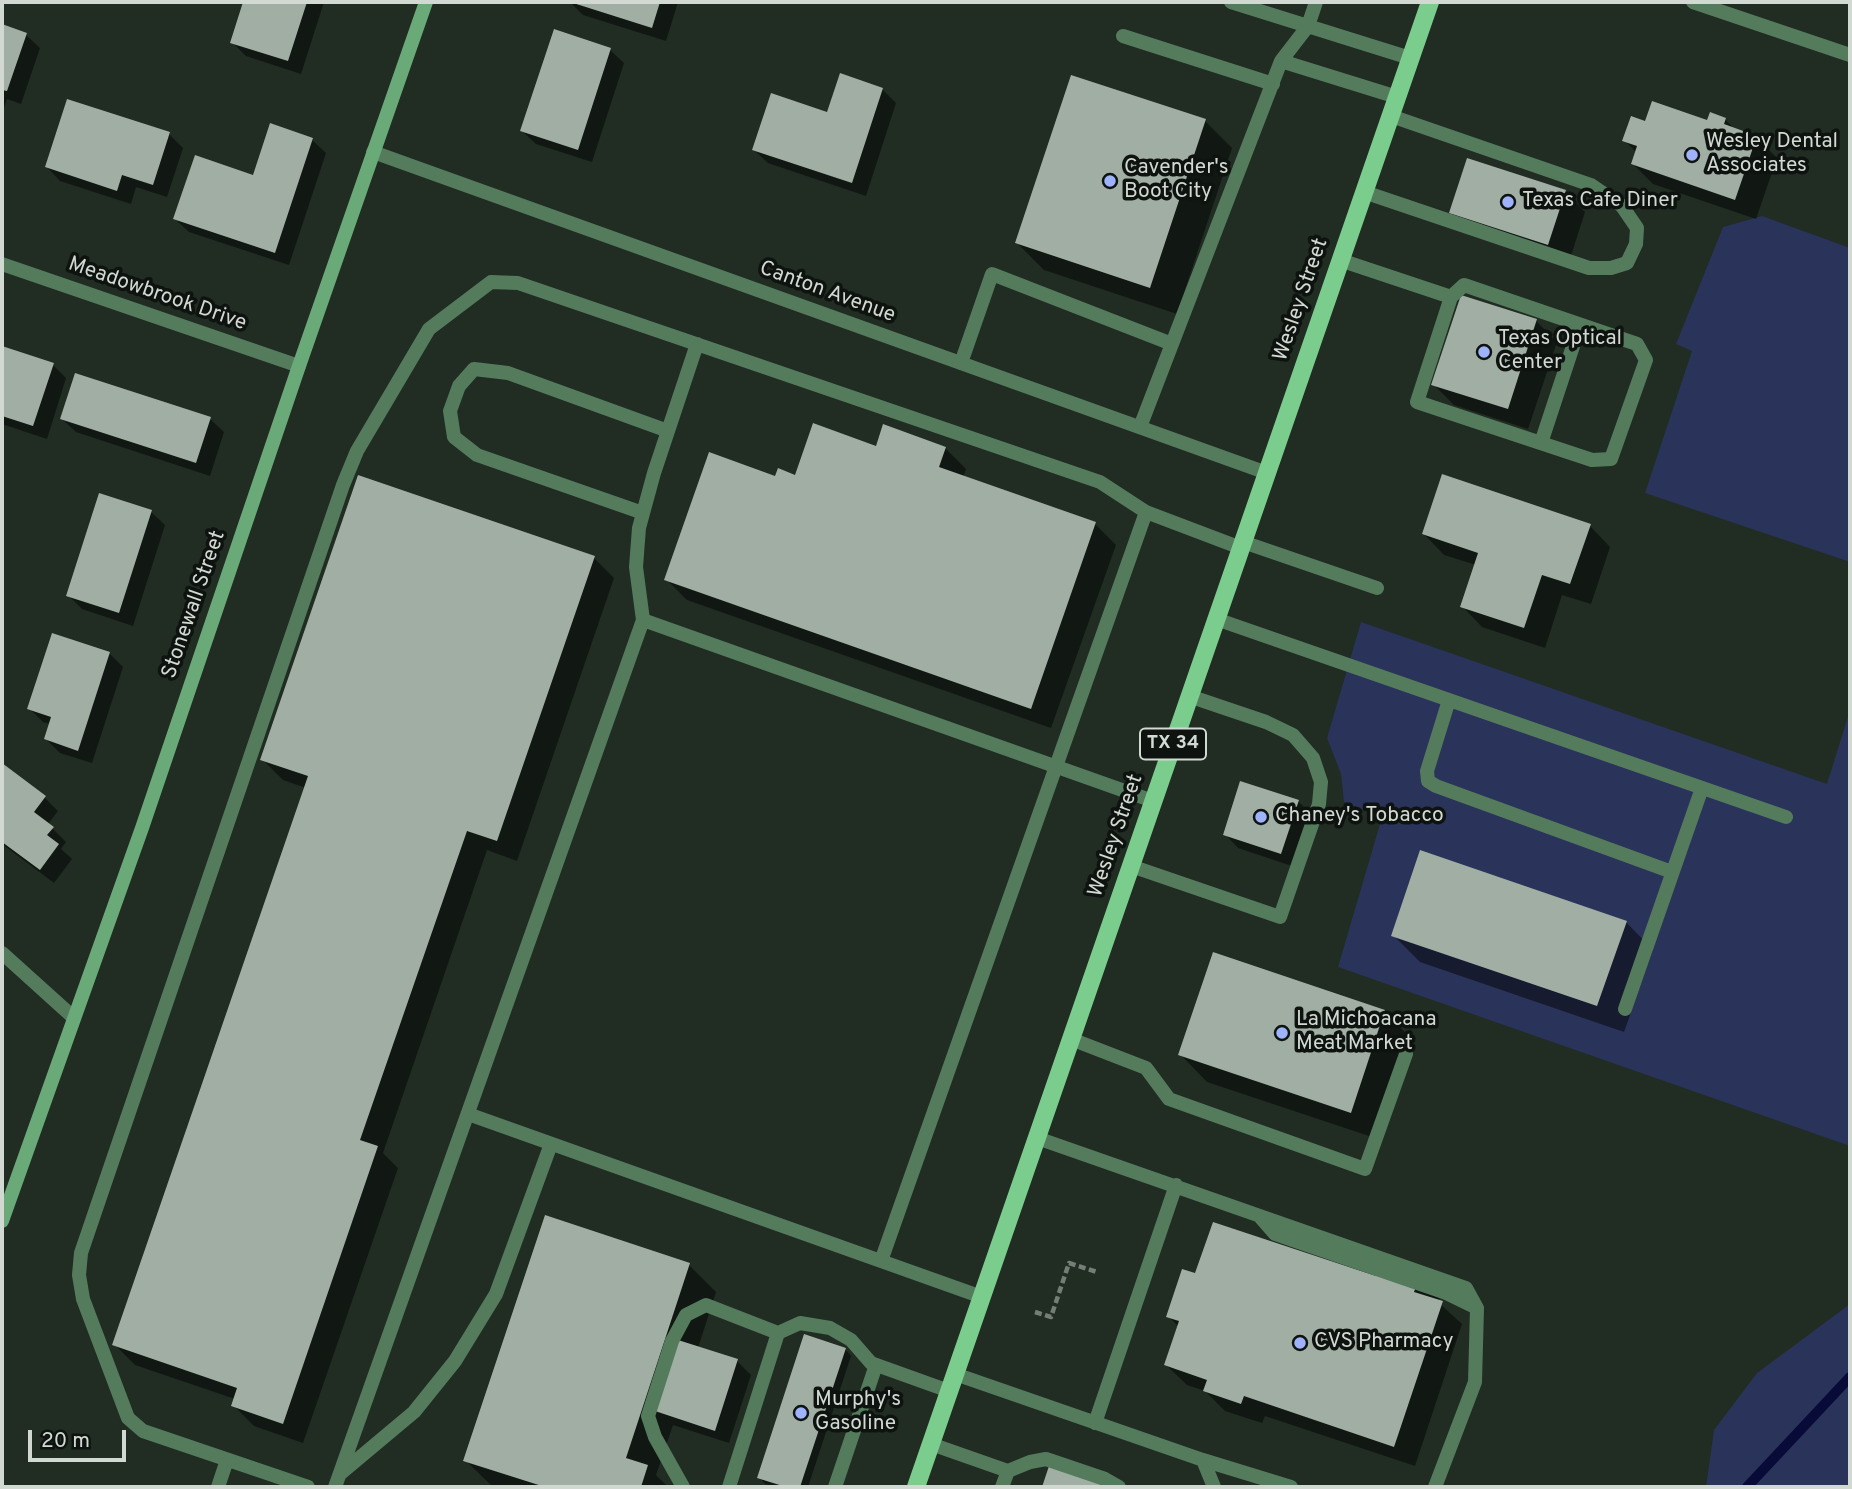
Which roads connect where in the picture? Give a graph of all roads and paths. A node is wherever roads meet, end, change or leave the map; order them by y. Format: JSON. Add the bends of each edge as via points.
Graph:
{"nodes":[{"id":1,"x":426,"y":2,"type":"edge"},
{"id":2,"x":1231,"y":2,"type":"edge"},
{"id":3,"x":1316,"y":2,"type":"edge"},
{"id":4,"x":1430,"y":2,"type":"edge"},
{"id":5,"x":1693,"y":2,"type":"edge"},
{"id":6,"x":1308,"y":26,"type":"junction"},
{"id":7,"x":1123,"y":36,"type":"dead end"},
{"id":8,"x":1850,"y":55,"type":"edge"},
{"id":9,"x":1410,"y":58,"type":"junction"},
{"id":10,"x":1281,"y":61,"type":"junction"},
{"id":11,"x":1273,"y":83,"type":"junction"},
{"id":12,"x":1397,"y":97,"type":"junction"},
{"id":13,"x":1391,"y":116,"type":"junction"},
{"id":14,"x":373,"y":152,"type":"junction"},
{"id":15,"x":1364,"y":192,"type":"junction"},
{"id":16,"x":1340,"y":260,"type":"junction"},
{"id":17,"x":2,"y":264,"type":"edge"},
{"id":18,"x":1451,"y":297,"type":"junction"},
{"id":19,"x":1580,"y":325,"type":"junction"},
{"id":20,"x":697,"y":344,"type":"junction"},
{"id":21,"x":1172,"y":344,"type":"junction"},
{"id":22,"x":961,"y":363,"type":"junction"},
{"id":23,"x":299,"y":366,"type":"junction"},
{"id":24,"x":1140,"y":427,"type":"junction"},
{"id":25,"x":668,"y":431,"type":"junction"},
{"id":26,"x":1541,"y":443,"type":"junction"},
{"id":27,"x":1267,"y":473,"type":"junction"},
{"id":28,"x":1146,"y":512,"type":"junction"},
{"id":29,"x":643,"y":513,"type":"junction"},
{"id":30,"x":1242,"y":545,"type":"junction"},
{"id":31,"x":1377,"y":588,"type":"dead end"},
{"id":32,"x":643,"y":620,"type":"junction"},
{"id":33,"x":1216,"y":620,"type":"junction"},
{"id":34,"x":1189,"y":696,"type":"junction"},
{"id":35,"x":1449,"y":700,"type":"junction"},
{"id":36,"x":1056,"y":766,"type":"junction"},
{"id":37,"x":1702,"y":788,"type":"junction"},
{"id":38,"x":1153,"y":801,"type":"junction"},
{"id":39,"x":1786,"y":817,"type":"dead end"},
{"id":40,"x":1131,"y":866,"type":"junction"},
{"id":41,"x":1672,"y":872,"type":"junction"},
{"id":42,"x":2,"y":953,"type":"edge"},
{"id":43,"x":1625,"y":1009,"type":"dead end"},
{"id":44,"x":73,"y":1017,"type":"junction"},
{"id":45,"x":1071,"y":1039,"type":"junction"},
{"id":46,"x":1406,"y":1054,"type":"dead end"},
{"id":47,"x":468,"y":1114,"type":"junction"},
{"id":48,"x":1037,"y":1138,"type":"junction"},
{"id":49,"x":551,"y":1143,"type":"junction"},
{"id":50,"x":1176,"y":1185,"type":"junction"},
{"id":51,"x":2,"y":1221,"type":"edge"},
{"id":52,"x":881,"y":1261,"type":"junction"},
{"id":53,"x":1097,"y":1272,"type":"dead end"},
{"id":54,"x":982,"y":1297,"type":"junction"},
{"id":55,"x":1035,"y":1312,"type":"dead end"},
{"id":56,"x":778,"y":1333,"type":"junction"},
{"id":57,"x":876,"y":1365,"type":"junction"},
{"id":58,"x":952,"y":1382,"type":"junction"},
{"id":59,"x":1095,"y":1423,"type":"junction"},
{"id":60,"x":931,"y":1444,"type":"junction"},
{"id":61,"x":227,"y":1460,"type":"junction"},
{"id":62,"x":1203,"y":1460,"type":"junction"},
{"id":63,"x":1008,"y":1471,"type":"junction"},
{"id":64,"x":337,"y":1481,"type":"edge"},
{"id":65,"x":218,"y":1487,"type":"edge"},
{"id":66,"x":308,"y":1487,"type":"edge"},
{"id":67,"x":683,"y":1487,"type":"edge"},
{"id":68,"x":729,"y":1487,"type":"edge"},
{"id":69,"x":835,"y":1487,"type":"edge"},
{"id":70,"x":916,"y":1487,"type":"edge"},
{"id":71,"x":1002,"y":1487,"type":"edge"},
{"id":72,"x":1119,"y":1487,"type":"edge"},
{"id":73,"x":1214,"y":1487,"type":"edge"},
{"id":74,"x":1291,"y":1487,"type":"edge"},
{"id":75,"x":1435,"y":1487,"type":"edge"}],
"edges":[{"from":1,"to":14,"type":"street","name":"Stonewall Street"},
{"from":2,"to":6,"type":"street"},
{"from":3,"to":6,"type":"street"},
{"from":4,"to":9,"type":"main road","name":"Wesley Street","number":"TX 34"},
{"from":5,"to":8,"type":"street"},
{"from":6,"to":9,"type":"street"},
{"from":6,"to":10,"type":"street"},
{"from":7,"to":11,"type":"street"},
{"from":9,"to":12,"type":"main road","name":"Wesley Street","number":"TX 34"},
{"from":10,"to":11,"type":"street"},
{"from":10,"to":12,"type":"street"},
{"from":11,"to":21,"type":"street"},
{"from":12,"to":13,"type":"main road","name":"Wesley Street","number":"TX 34"},
{"from":13,"to":15,"type":"main road","name":"Wesley Street","number":"TX 34"},
{"from":13,"to":15,"type":"street","via":[[1591,185],[1622,206],[1637,228],[1636,244],[1627,263],[1590,268]]},
{"from":14,"to":22,"type":"street","name":"Canton Avenue"},
{"from":14,"to":23,"type":"street","name":"Stonewall Street"},
{"from":15,"to":16,"type":"main road","name":"Wesley Street","number":"TX 34"},
{"from":16,"to":18,"type":"street"},
{"from":16,"to":27,"type":"main road","name":"Wesley Street","number":"TX 34"},
{"from":17,"to":23,"type":"street","name":"Meadowbrook Drive"},
{"from":18,"to":19,"type":"street","via":[[1464,285]]},
{"from":18,"to":26,"type":"street","via":[[1417,402]]},
{"from":19,"to":26,"type":"street"},
{"from":19,"to":26,"type":"street","via":[[1637,344],[1646,360],[1611,458],[1592,460]]},
{"from":20,"to":25,"type":"street"},
{"from":20,"to":28,"type":"street","via":[[1100,482]]},
{"from":20,"to":61,"type":"street","via":[[519,283],[491,282],[429,329],[348,474],[81,1253],[83,1299],[128,1418],[143,1431]]},
{"from":21,"to":22,"type":"street","via":[[992,274]]},
{"from":21,"to":24,"type":"street"},
{"from":22,"to":24,"type":"street","name":"Canton Avenue"},
{"from":23,"to":44,"type":"street","name":"Stonewall Street"},
{"from":24,"to":27,"type":"street","name":"Canton Avenue"},
{"from":25,"to":29,"type":"street"},
{"from":25,"to":29,"type":"street","via":[[508,373],[474,369],[459,386],[450,411],[454,437],[477,454]]},
{"from":27,"to":30,"type":"main road","name":"Wesley Street","number":"TX 34"},
{"from":28,"to":30,"type":"street"},
{"from":28,"to":36,"type":"street"},
{"from":29,"to":32,"type":"street","via":[[636,567]]},
{"from":30,"to":31,"type":"street"},
{"from":30,"to":33,"type":"main road","name":"Wesley Street","number":"TX 34"},
{"from":32,"to":36,"type":"street"},
{"from":32,"to":47,"type":"street"},
{"from":33,"to":34,"type":"main road","name":"Wesley Street","number":"TX 34"},
{"from":33,"to":35,"type":"street"},
{"from":34,"to":38,"type":"main road","name":"Wesley Street","number":"TX 34"},
{"from":34,"to":40,"type":"street","via":[[1293,735],[1313,758],[1321,782],[1319,804],[1280,917]]},
{"from":35,"to":37,"type":"street"},
{"from":35,"to":41,"type":"street","via":[[1428,781]]},
{"from":36,"to":38,"type":"street"},
{"from":36,"to":52,"type":"street"},
{"from":37,"to":39,"type":"street"},
{"from":37,"to":41,"type":"street"},
{"from":38,"to":40,"type":"main road","name":"Wesley Street","number":"TX 34"},
{"from":40,"to":45,"type":"main road","name":"Wesley Street","number":"TX 34"},
{"from":41,"to":43,"type":"street"},
{"from":42,"to":44,"type":"street"},
{"from":44,"to":51,"type":"street","name":"Stonewall Street"},
{"from":45,"to":46,"type":"street","via":[[1146,1068],[1169,1099],[1365,1169]]},
{"from":45,"to":48,"type":"main road","name":"Wesley Street","number":"TX 34"},
{"from":47,"to":49,"type":"street"},
{"from":47,"to":64,"type":"street"},
{"from":48,"to":50,"type":"street"},
{"from":48,"to":54,"type":"main road","name":"Wesley Street","number":"TX 34"},
{"from":49,"to":52,"type":"street"},
{"from":49,"to":64,"type":"street","via":[[496,1294],[455,1361],[414,1412]]},
{"from":50,"to":59,"type":"street"},
{"from":50,"to":75,"type":"street","via":[[1466,1288],[1477,1308],[1475,1382]]},
{"from":52,"to":54,"type":"street"},
{"from":53,"to":55,"type":"path","via":[[1069,1263],[1051,1317]]},
{"from":54,"to":58,"type":"main road","name":"Wesley Street","number":"TX 34"},
{"from":56,"to":57,"type":"street","via":[[800,1323],[830,1328],[851,1340]]},
{"from":56,"to":67,"type":"street","via":[[706,1305],[686,1315],[672,1341],[648,1416]]},
{"from":56,"to":68,"type":"street"},
{"from":57,"to":58,"type":"street"},
{"from":57,"to":69,"type":"street"},
{"from":58,"to":59,"type":"street"},
{"from":58,"to":60,"type":"main road","name":"Wesley Street","number":"TX 34"},
{"from":59,"to":62,"type":"street"},
{"from":60,"to":63,"type":"street"},
{"from":60,"to":70,"type":"main road","name":"Wesley Street","number":"TX 34"},
{"from":61,"to":65,"type":"street"},
{"from":61,"to":66,"type":"street"},
{"from":62,"to":73,"type":"street"},
{"from":62,"to":74,"type":"street"},
{"from":63,"to":71,"type":"street"},
{"from":63,"to":72,"type":"street","via":[[1046,1459]]}]}
